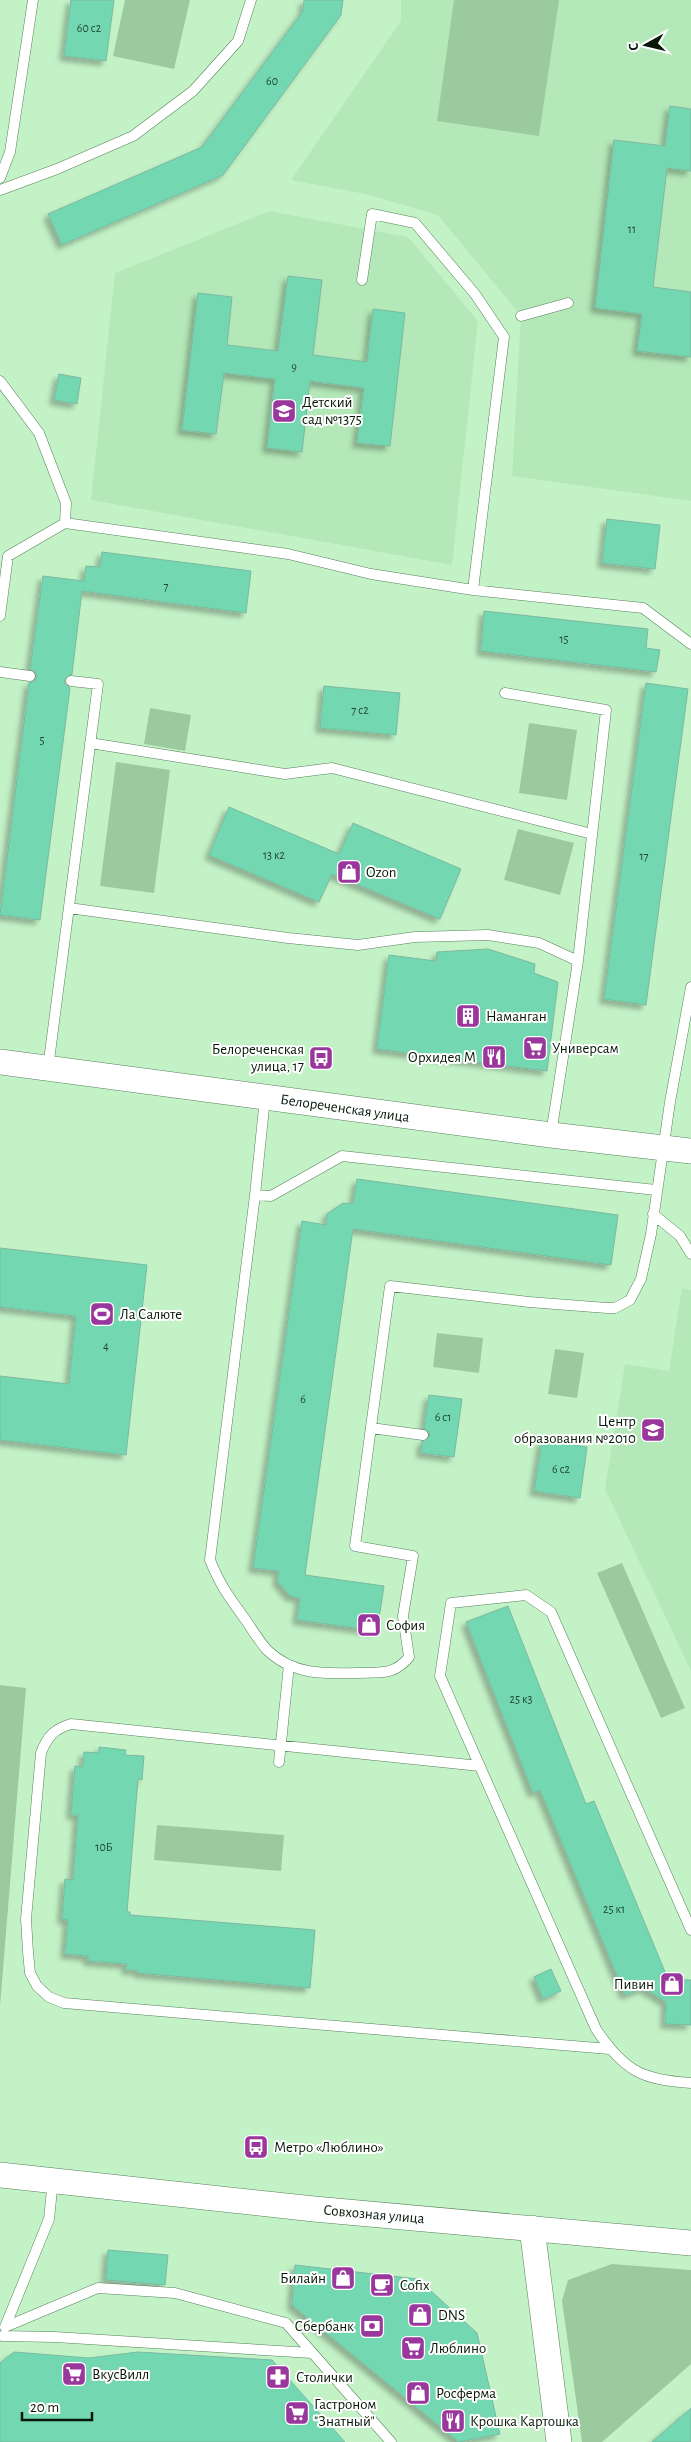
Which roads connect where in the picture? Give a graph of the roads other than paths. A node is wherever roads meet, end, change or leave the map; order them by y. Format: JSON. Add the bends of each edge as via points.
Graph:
{"nodes":[{"id":1,"x":33,"y":0,"type":"edge"},
{"id":2,"x":250,"y":0,"type":"edge"},
{"id":3,"x":0,"y":178,"type":"edge"},
{"id":4,"x":0,"y":190,"type":"edge"},
{"id":5,"x":362,"y":280,"type":"dead end"},
{"id":6,"x":568,"y":303,"type":"dead end"},
{"id":7,"x":521,"y":316,"type":"dead end"},
{"id":8,"x":0,"y":381,"type":"edge"},
{"id":9,"x":65,"y":523,"type":"junction"},
{"id":10,"x":472,"y":590,"type":"junction"},
{"id":11,"x":0,"y":616,"type":"edge"},
{"id":12,"x":691,"y":644,"type":"edge"},
{"id":13,"x":0,"y":672,"type":"edge"},
{"id":14,"x":30,"y":676,"type":"dead end"},
{"id":15,"x":71,"y":681,"type":"dead end"},
{"id":16,"x":505,"y":693,"type":"dead end"},
{"id":17,"x":90,"y":743,"type":"junction"},
{"id":18,"x":592,"y":834,"type":"junction"},
{"id":19,"x":69,"y":908,"type":"junction"},
{"id":20,"x":578,"y":962,"type":"junction"},
{"id":21,"x":691,"y":987,"type":"edge"},
{"id":22,"x":0,"y":1062,"type":"edge"},
{"id":23,"x":48,"y":1068,"type":"junction"},
{"id":24,"x":265,"y":1097,"type":"junction"},
{"id":25,"x":551,"y":1135,"type":"junction"},
{"id":26,"x":663,"y":1148,"type":"junction"},
{"id":27,"x":691,"y":1151,"type":"edge"},
{"id":28,"x":656,"y":1190,"type":"junction"},
{"id":29,"x":255,"y":1195,"type":"junction"},
{"id":30,"x":653,"y":1214,"type":"junction"},
{"id":31,"x":691,"y":1254,"type":"edge"},
{"id":32,"x":371,"y":1428,"type":"junction"},
{"id":33,"x":423,"y":1435,"type":"dead end"},
{"id":34,"x":289,"y":1665,"type":"junction"},
{"id":35,"x":281,"y":1745,"type":"junction"},
{"id":36,"x":279,"y":1762,"type":"dead end"},
{"id":37,"x":480,"y":1766,"type":"junction"},
{"id":38,"x":691,"y":1930,"type":"edge"},
{"id":39,"x":609,"y":2049,"type":"junction"},
{"id":40,"x":691,"y":2083,"type":"edge"},
{"id":41,"x":0,"y":2175,"type":"edge"},
{"id":42,"x":53,"y":2179,"type":"junction"},
{"id":43,"x":532,"y":2228,"type":"junction"},
{"id":44,"x":691,"y":2243,"type":"edge"},
{"id":45,"x":5,"y":2312,"type":"edge"},
{"id":46,"x":2,"y":2335,"type":"edge"},
{"id":47,"x":312,"y":2353,"type":"junction"},
{"id":48,"x":391,"y":2442,"type":"edge"},
{"id":49,"x":560,"y":2442,"type":"edge"}],
"edges":[{"from":1,"to":3,"type":"lane","via":[[10,152]]},
{"from":2,"to":4,"type":"lane","via":[[238,41],[193,91],[133,136],[56,170]]},
{"from":5,"to":10,"type":"lane","via":[[372,214],[415,223],[475,294],[504,337]]},
{"from":6,"to":7,"type":"lane"},
{"from":8,"to":9,"type":"lane","via":[[39,433],[66,503]]},
{"from":9,"to":10,"type":"lane","via":[[288,554],[371,574]]},
{"from":9,"to":11,"type":"lane","via":[[8,556]]},
{"from":10,"to":12,"type":"lane","via":[[643,608]]},
{"from":13,"to":14,"type":"lane"},
{"from":15,"to":17,"type":"lane","via":[[98,684]]},
{"from":16,"to":18,"type":"lane","via":[[606,710]]},
{"from":17,"to":18,"type":"lane","via":[[285,774],[332,768]]},
{"from":17,"to":19,"type":"lane"},
{"from":18,"to":20,"type":"lane"},
{"from":19,"to":20,"type":"lane","via":[[358,945],[415,937],[488,935],[539,943]]},
{"from":19,"to":23,"type":"lane"},
{"from":20,"to":25,"type":"lane"},
{"from":21,"to":26,"type":"lane"},
{"from":22,"to":23,"type":"street","name":"Белореченская улица"},
{"from":23,"to":24,"type":"street","name":"Белореченская улица"},
{"from":24,"to":25,"type":"street","name":"Белореченская улица"},
{"from":24,"to":29,"type":"lane"},
{"from":25,"to":26,"type":"street","name":"Белореченская улица"},
{"from":26,"to":27,"type":"street","name":"Белореченская улица"},
{"from":26,"to":28,"type":"lane"},
{"from":28,"to":29,"type":"lane","via":[[342,1156],[272,1196]]},
{"from":28,"to":30,"type":"lane"},
{"from":29,"to":34,"type":"lane","via":[[210,1560],[220,1586],[266,1649]]},
{"from":30,"to":31,"type":"lane","via":[[680,1236]]},
{"from":30,"to":32,"type":"lane","via":[[641,1279],[630,1300],[614,1308],[390,1286]]},
{"from":32,"to":33,"type":"lane"},
{"from":32,"to":34,"type":"lane","via":[[355,1546],[413,1556],[403,1616],[409,1657],[390,1672],[319,1674]]},
{"from":34,"to":35,"type":"lane"},
{"from":35,"to":36,"type":"lane"},
{"from":35,"to":37,"type":"lane"},
{"from":35,"to":39,"type":"lane","via":[[71,1724],[51,1734],[41,1753],[26,1919],[30,1973],[37,1986],[64,2003]]},
{"from":37,"to":38,"type":"lane","via":[[440,1676],[451,1603],[526,1595],[551,1612]]},
{"from":37,"to":39,"type":"lane","via":[[596,2029]]},
{"from":39,"to":40,"type":"lane","via":[[636,2071],[660,2081]]},
{"from":41,"to":42,"type":"street","name":"Совхозная улица"},
{"from":42,"to":43,"type":"street","name":"Совхозная улица","via":[[314,2209]]},
{"from":42,"to":45,"type":"lane","via":[[48,2219]]},
{"from":43,"to":44,"type":"street","name":"Совхозная улица"},
{"from":43,"to":49,"type":"street"},
{"from":45,"to":46,"type":"lane"},
{"from":46,"to":47,"type":"lane"},
{"from":46,"to":47,"type":"lane","via":[[98,2288],[175,2293],[286,2323]]},
{"from":47,"to":48,"type":"lane"}]}
